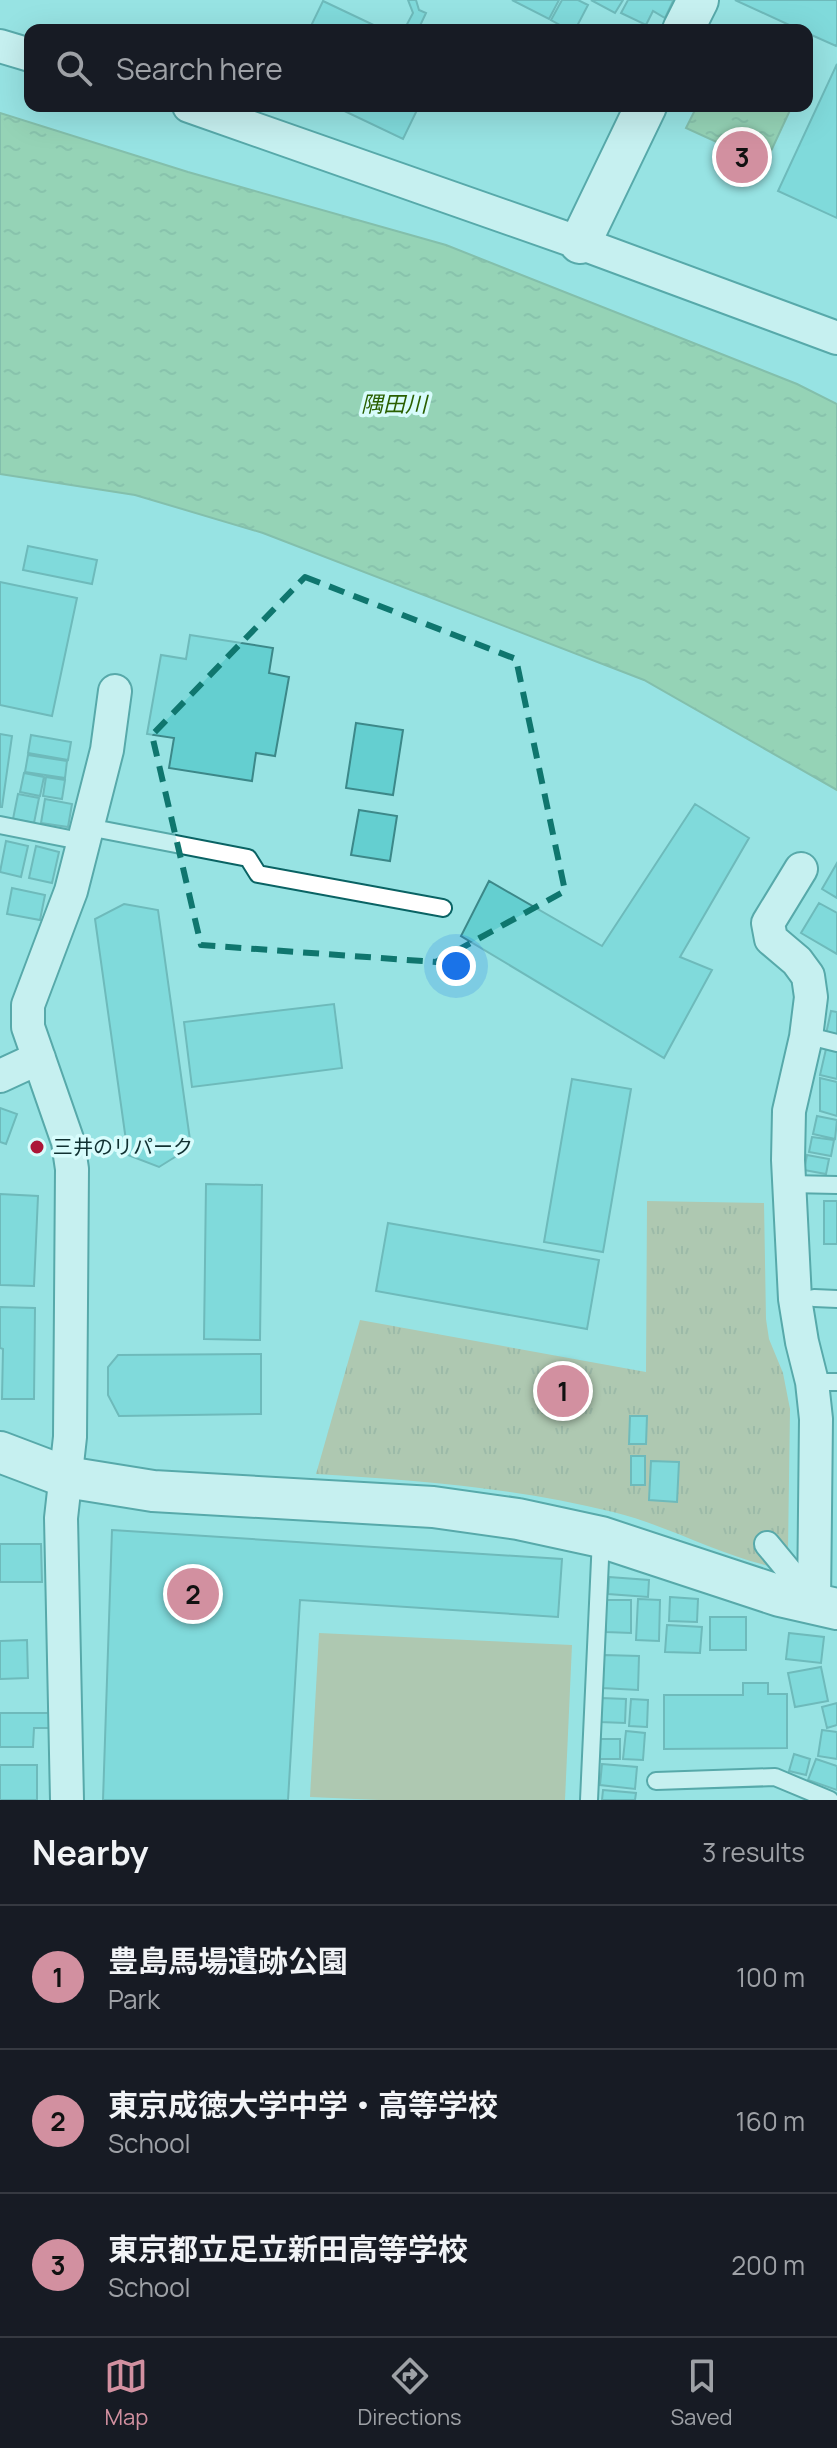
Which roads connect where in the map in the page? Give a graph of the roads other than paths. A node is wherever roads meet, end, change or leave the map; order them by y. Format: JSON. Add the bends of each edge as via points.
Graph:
{"nodes":[{"id":1,"x":698,"y":0,"type":"edge"},
{"id":2,"x":686,"y":24,"type":"edge"},
{"id":3,"x":0,"y":46,"type":"edge"},
{"id":4,"x":24,"y":53,"type":"edge"},
{"id":5,"x":206,"y":112,"type":"edge"},
{"id":6,"x":643,"y":112,"type":"edge"},
{"id":7,"x":580,"y":243,"type":"junction"},
{"id":8,"x":837,"y":338,"type":"edge"},
{"id":9,"x":115,"y":691,"type":"dead end"},
{"id":10,"x":0,"y":825,"type":"edge"},
{"id":11,"x":86,"y":834,"type":"junction"},
{"id":12,"x":801,"y":869,"type":"dead end"},
{"id":13,"x":443,"y":908,"type":"dead end"},
{"id":14,"x":817,"y":1038,"type":"dead end"},
{"id":15,"x":837,"y":1043,"type":"edge"},
{"id":16,"x":39,"y":1058,"type":"junction"},
{"id":17,"x":0,"y":1076,"type":"edge"},
{"id":18,"x":789,"y":1184,"type":"junction"},
{"id":19,"x":837,"y":1185,"type":"edge"},
{"id":20,"x":814,"y":1298,"type":"dead end"},
{"id":21,"x":837,"y":1299,"type":"edge"},
{"id":22,"x":824,"y":1382,"type":"edge"},
{"id":23,"x":0,"y":1452,"type":"edge"},
{"id":24,"x":66,"y":1477,"type":"junction"},
{"id":25,"x":601,"y":1537,"type":"junction"},
{"id":26,"x":767,"y":1544,"type":"dead end"},
{"id":27,"x":791,"y":1573,"type":"dead end"},
{"id":28,"x":826,"y":1607,"type":"edge"},
{"id":29,"x":656,"y":1781,"type":"dead end"},
{"id":30,"x":67,"y":1800,"type":"edge"},
{"id":31,"x":589,"y":1800,"type":"edge"},
{"id":32,"x":830,"y":1800,"type":"edge"}],
"edges":[{"from":1,"to":2,"type":"street"},
{"from":3,"to":4,"type":"street"},
{"from":5,"to":7,"type":"street"},
{"from":6,"to":7,"type":"street"},
{"from":7,"to":8,"type":"street"},
{"from":9,"to":11,"type":"street"},
{"from":10,"to":11,"type":"lane"},
{"from":11,"to":13,"type":"lane","via":[[248,858],[258,874]]},
{"from":11,"to":16,"type":"street","via":[[71,891],[28,1005],[28,1027]]},
{"from":12,"to":18,"type":"street","via":[[768,923],[771,939],[808,976],[811,997],[789,1111]]},
{"from":14,"to":15,"type":"lane"},
{"from":16,"to":17,"type":"street"},
{"from":16,"to":24,"type":"street","via":[[72,1169]]},
{"from":18,"to":19,"type":"lane"},
{"from":18,"to":22,"type":"street","via":[[802,1342]]},
{"from":20,"to":21,"type":"lane"},
{"from":22,"to":28,"type":"street","via":[[817,1458]]},
{"from":23,"to":24,"type":"street"},
{"from":24,"to":25,"type":"street","via":[[153,1491],[461,1510]]},
{"from":24,"to":30,"type":"street","via":[[61,1518]]},
{"from":25,"to":28,"type":"street"},
{"from":25,"to":31,"type":"lane"},
{"from":26,"to":27,"type":"street"},
{"from":29,"to":32,"type":"lane","via":[[775,1777]]}]}
